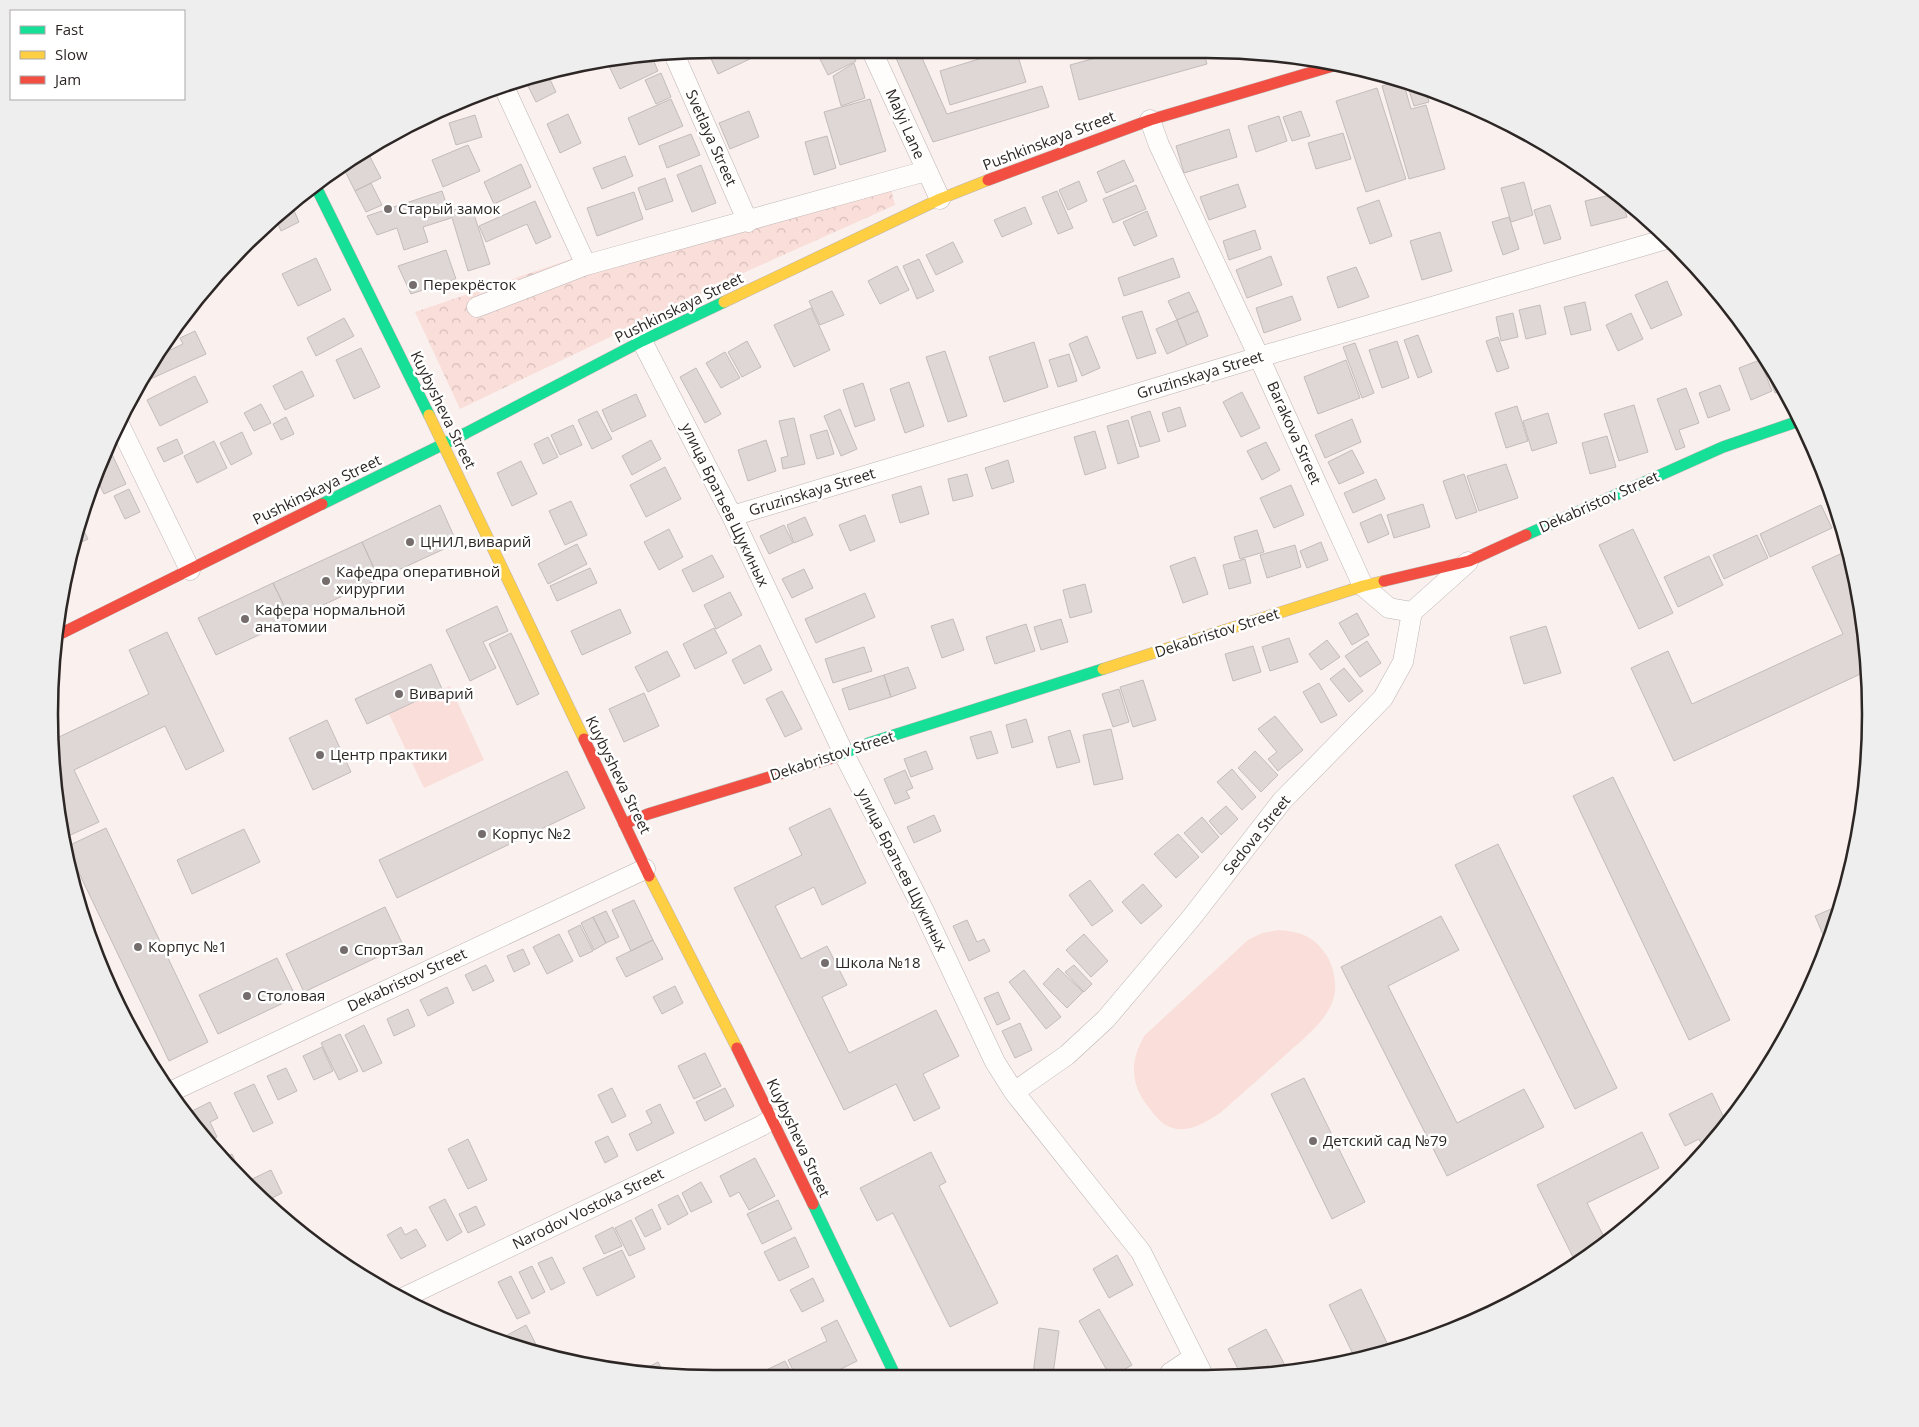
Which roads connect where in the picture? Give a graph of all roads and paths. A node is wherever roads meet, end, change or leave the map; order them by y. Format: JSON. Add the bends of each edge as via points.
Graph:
{"nodes":[{"id":1,"x":874,"y":58,"type":"edge"},
{"id":2,"x":676,"y":59,"type":"edge"},
{"id":3,"x":1322,"y":68,"type":"edge"},
{"id":4,"x":506,"y":91,"type":"edge"},
{"id":5,"x":1150,"y":120,"type":"junction"},
{"id":6,"x":926,"y":171,"type":"junction"},
{"id":7,"x":317,"y":191,"type":"edge"},
{"id":8,"x":940,"y":199,"type":"junction"},
{"id":9,"x":748,"y":222,"type":"junction"},
{"id":10,"x":1660,"y":241,"type":"edge"},
{"id":11,"x":586,"y":266,"type":"junction"},
{"id":12,"x":477,"y":307,"type":"dead end"},
{"id":13,"x":642,"y":341,"type":"junction"},
{"id":14,"x":1259,"y":357,"type":"junction"},
{"id":15,"x":1794,"y":423,"type":"edge"},
{"id":16,"x":122,"y":430,"type":"edge"},
{"id":17,"x":444,"y":444,"type":"junction"},
{"id":18,"x":732,"y":516,"type":"junction"},
{"id":19,"x":1469,"y":561,"type":"junction"},
{"id":20,"x":190,"y":570,"type":"junction"},
{"id":21,"x":1363,"y":586,"type":"junction"},
{"id":22,"x":1412,"y":612,"type":"junction"},
{"id":23,"x":63,"y":633,"type":"edge"},
{"id":24,"x":844,"y":754,"type":"junction"},
{"id":25,"x":624,"y":824,"type":"junction"},
{"id":26,"x":645,"y":869,"type":"junction"},
{"id":27,"x":176,"y":1089,"type":"edge"},
{"id":28,"x":1014,"y":1092,"type":"junction"},
{"id":29,"x":772,"y":1118,"type":"junction"},
{"id":30,"x":409,"y":1295,"type":"edge"},
{"id":31,"x":1198,"y":1365,"type":"edge"},
{"id":32,"x":892,"y":1370,"type":"edge"},
{"id":33,"x":1180,"y":1370,"type":"edge"}],
"edges":[{"from":1,"to":6,"type":"street","name":"Malyi Lane"},
{"from":2,"to":9,"type":"street","name":"Svetlaya Street"},
{"from":3,"to":5,"type":"street","name":"Pushkinskaya Street"},
{"from":4,"to":11,"type":"street"},
{"from":5,"to":8,"type":"street","name":"Pushkinskaya Street"},
{"from":5,"to":14,"type":"street","name":"Barakova Street"},
{"from":6,"to":8,"type":"street","name":"Malyi Lane"},
{"from":6,"to":9,"type":"street"},
{"from":7,"to":17,"type":"street","name":"Kuybysheva Street"},
{"from":8,"to":13,"type":"street","name":"Pushkinskaya Street"},
{"from":9,"to":11,"type":"street"},
{"from":10,"to":14,"type":"street","name":"Gruzinskaya Street"},
{"from":11,"to":12,"type":"street"},
{"from":13,"to":17,"type":"street","name":"Pushkinskaya Street"},
{"from":13,"to":18,"type":"street","name":"улица Братьев Щукиных"},
{"from":14,"to":18,"type":"street","name":"Gruzinskaya Street"},
{"from":14,"to":21,"type":"street","name":"Barakova Street"},
{"from":15,"to":19,"type":"street","name":"Dekabristov Street","via":[[1723,447]]},
{"from":16,"to":20,"type":"street"},
{"from":17,"to":20,"type":"street","name":"Pushkinskaya Street"},
{"from":17,"to":25,"type":"street","name":"Kuybysheva Street"},
{"from":18,"to":24,"type":"street","name":"улица Братьев Щукиных"},
{"from":19,"to":21,"type":"street","name":"Dekabristov Street"},
{"from":19,"to":22,"type":"street"},
{"from":20,"to":23,"type":"street","name":"Pushkinskaya Street"},
{"from":21,"to":22,"type":"street","name":"Barakova Street","via":[[1389,608]]},
{"from":21,"to":24,"type":"street","name":"Dekabristov Street","via":[[878,740]]},
{"from":22,"to":28,"type":"street","name":"Sedova Street","via":[[1404,662],[1383,698],[1282,801],[1192,917],[1106,1019],[1067,1055]]},
{"from":24,"to":25,"type":"street","name":"Dekabristov Street"},
{"from":24,"to":28,"type":"street","name":"улица Братьев Щукиных","via":[[923,909],[995,1062]]},
{"from":25,"to":26,"type":"street","name":"Kuybysheva Street"},
{"from":26,"to":27,"type":"street","name":"Dekabristov Street"},
{"from":26,"to":29,"type":"street","name":"Kuybysheva Street"},
{"from":28,"to":31,"type":"street","name":"улица Братьев Щукиных","via":[[1141,1252]]},
{"from":29,"to":30,"type":"street","name":"Narodov Vostoka Street"},
{"from":29,"to":32,"type":"street","name":"Kuybysheva Street"},
{"from":31,"to":33,"type":"street"}]}
